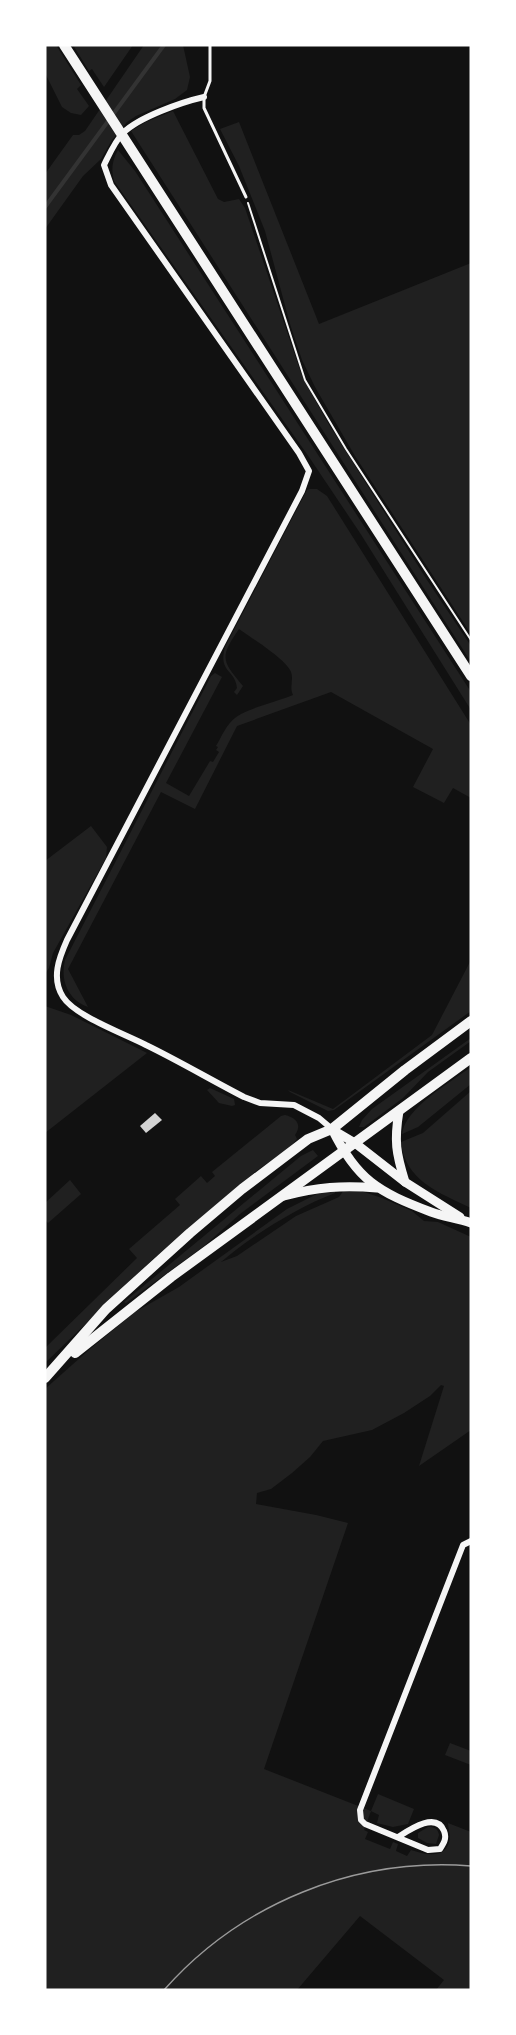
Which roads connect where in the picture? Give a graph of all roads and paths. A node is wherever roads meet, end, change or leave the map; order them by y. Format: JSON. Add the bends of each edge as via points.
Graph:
{"nodes":[{"id":1,"x":64,"y":45,"type":"edge"},
{"id":2,"x":210,"y":45,"type":"edge"},
{"id":3,"x":204,"y":97,"type":"junction"},
{"id":4,"x":246,"y":197,"type":"joint"},
{"id":5,"x":471,"y":640,"type":"edge"},
{"id":6,"x":471,"y":676,"type":"edge"},
{"id":7,"x":471,"y":1022,"type":"edge"},
{"id":8,"x":471,"y":1058,"type":"edge"},
{"id":9,"x":399,"y":1111,"type":"junction"},
{"id":10,"x":332,"y":1129,"type":"junction"},
{"id":11,"x":355,"y":1143,"type":"junction"},
{"id":12,"x":343,"y":1152,"type":"junction"},
{"id":13,"x":405,"y":1182,"type":"junction"},
{"id":14,"x":378,"y":1189,"type":"junction"},
{"id":15,"x":284,"y":1196,"type":"junction"},
{"id":16,"x":469,"y":1222,"type":"edge"},
{"id":17,"x":53,"y":1369,"type":"junction"},
{"id":18,"x":45,"y":1378,"type":"edge"},
{"id":19,"x":471,"y":1541,"type":"edge"},
{"id":20,"x":398,"y":1837,"type":"junction"}],
"edges":[{"from":1,"to":6,"type":"main road"},
{"from":2,"to":3,"type":"lane","via":[[210,81]]},
{"from":3,"to":4,"type":"lane","via":[[206,114]]},
{"from":3,"to":10,"type":"street","via":[[145,117],[122,134],[104,165],[111,185],[309,471],[67,940],[57,965],[58,986],[74,1009],[244,1097],[260,1103],[294,1105]]},
{"from":4,"to":5,"type":"path","via":[[305,380]]},
{"from":7,"to":10,"type":"main road"},
{"from":8,"to":9,"type":"main road"},
{"from":9,"to":11,"type":"main road"},
{"from":9,"to":13,"type":"main road","via":[[395,1140]]},
{"from":10,"to":11,"type":"main road"},
{"from":10,"to":12,"type":"main road"},
{"from":10,"to":17,"type":"main road","via":[[308,1139],[190,1233],[106,1309]]},
{"from":11,"to":12,"type":"main road"},
{"from":11,"to":13,"type":"main road"},
{"from":12,"to":14,"type":"main road"},
{"from":12,"to":15,"type":"main road"},
{"from":13,"to":16,"type":"main road"},
{"from":14,"to":15,"type":"main road","via":[[312,1188]]},
{"from":14,"to":16,"type":"main road","via":[[432,1212]]},
{"from":15,"to":17,"type":"main road"},
{"from":17,"to":18,"type":"main road"},
{"from":19,"to":20,"type":"street","via":[[463,1545],[360,1810],[365,1824]]},
{"from":20,"to":20,"type":"street","via":[[428,1850],[440,1849],[445,1838],[442,1827],[431,1822]]}]}
